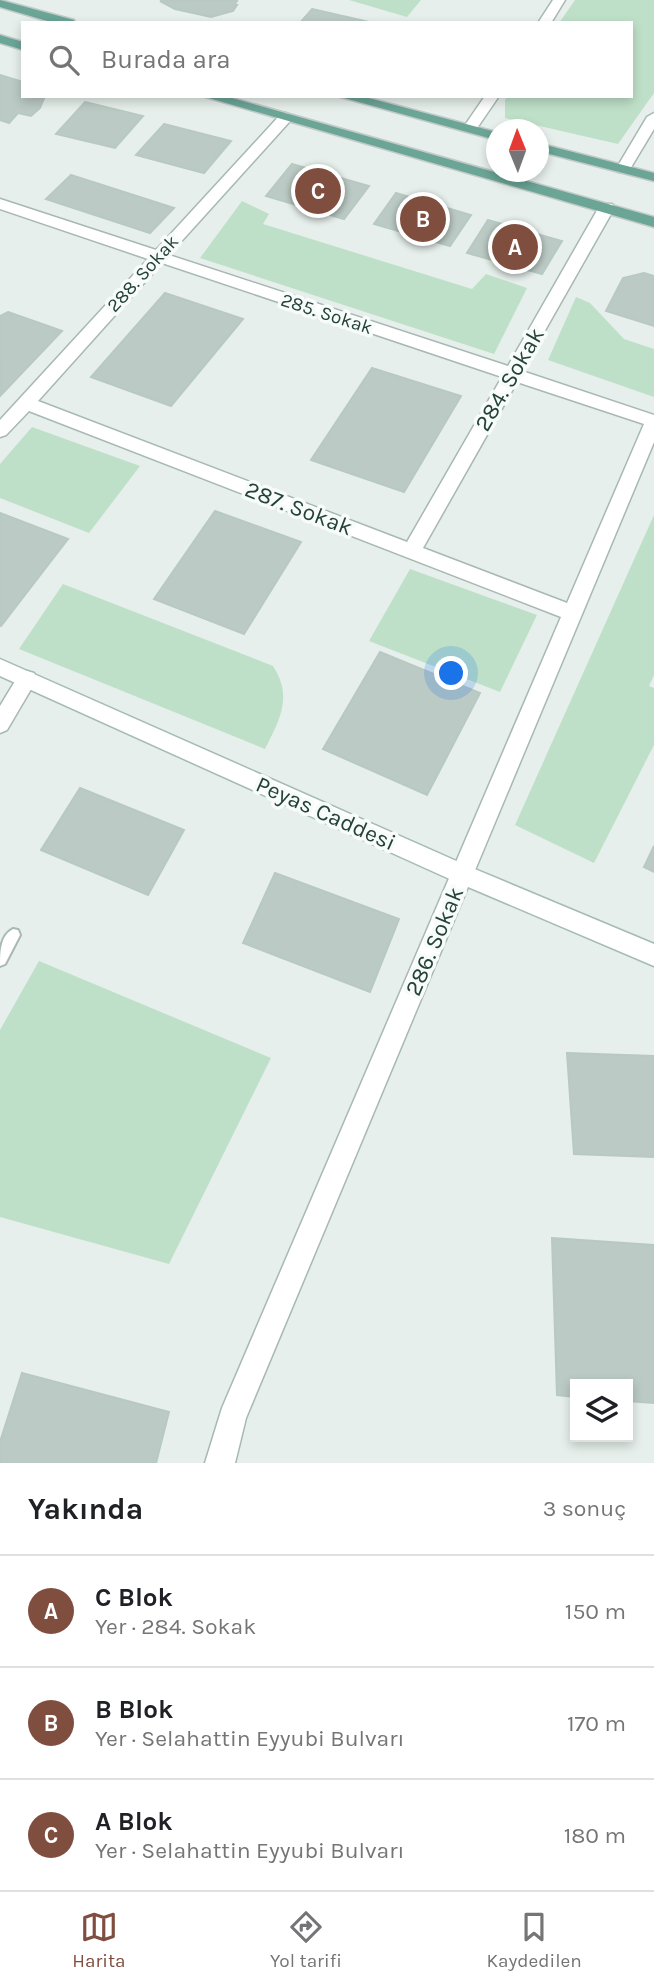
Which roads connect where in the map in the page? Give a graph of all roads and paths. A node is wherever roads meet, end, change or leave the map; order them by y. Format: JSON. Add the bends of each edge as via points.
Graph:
{"nodes":[{"id":1,"x":559,"y":0,"type":"edge"},
{"id":2,"x":0,"y":3,"type":"edge"},
{"id":3,"x":62,"y":21,"type":"edge"},
{"id":4,"x":545,"y":21,"type":"edge"},
{"id":5,"x":0,"y":39,"type":"edge"},
{"id":6,"x":21,"y":45,"type":"edge"},
{"id":7,"x":216,"y":98,"type":"edge"},
{"id":8,"x":352,"y":98,"type":"edge"},
{"id":9,"x":491,"y":98,"type":"edge"},
{"id":10,"x":286,"y":117,"type":"junction"},
{"id":11,"x":654,"y":117,"type":"edge"},
{"id":12,"x":470,"y":128,"type":"junction"},
{"id":13,"x":486,"y":133,"type":"edge"},
{"id":14,"x":549,"y":150,"type":"edge"},
{"id":15,"x":623,"y":169,"type":"junction"},
{"id":16,"x":654,"y":177,"type":"edge"},
{"id":17,"x":0,"y":204,"type":"edge"},
{"id":18,"x":607,"y":208,"type":"junction"},
{"id":19,"x":654,"y":222,"type":"edge"},
{"id":20,"x":157,"y":257,"type":"junction"},
{"id":21,"x":511,"y":373,"type":"junction"},
{"id":22,"x":26,"y":402,"type":"junction"},
{"id":23,"x":654,"y":421,"type":"edge"},
{"id":24,"x":0,"y":431,"type":"edge"},
{"id":25,"x":412,"y":551,"type":"junction"},
{"id":26,"x":571,"y":612,"type":"junction"},
{"id":27,"x":0,"y":667,"type":"edge"},
{"id":28,"x":27,"y":679,"type":"junction"},
{"id":29,"x":0,"y":724,"type":"edge"},
{"id":30,"x":462,"y":874,"type":"junction"},
{"id":31,"x":13,"y":935,"type":"dead end"},
{"id":32,"x":654,"y":955,"type":"edge"},
{"id":33,"x":0,"y":959,"type":"edge"},
{"id":34,"x":220,"y":1463,"type":"edge"}],
"edges":[{"from":1,"to":4,"type":"street"},
{"from":2,"to":3,"type":"main road"},
{"from":5,"to":6,"type":"main road"},
{"from":7,"to":10,"type":"main road"},
{"from":8,"to":12,"type":"main road"},
{"from":9,"to":12,"type":"street"},
{"from":10,"to":18,"type":"main road"},
{"from":10,"to":20,"type":"street","name":"288. Sokak"},
{"from":11,"to":15,"type":"street"},
{"from":12,"to":13,"type":"main road"},
{"from":14,"to":15,"type":"main road"},
{"from":15,"to":16,"type":"main road"},
{"from":17,"to":20,"type":"street","name":"285. Sokak"},
{"from":18,"to":19,"type":"main road"},
{"from":18,"to":21,"type":"street","name":"284. Sokak"},
{"from":20,"to":21,"type":"street","name":"285. Sokak"},
{"from":20,"to":22,"type":"street","name":"288. Sokak"},
{"from":21,"to":23,"type":"street","name":"285. Sokak"},
{"from":21,"to":25,"type":"street","name":"284. Sokak"},
{"from":22,"to":24,"type":"street","name":"288. Sokak"},
{"from":22,"to":25,"type":"street","name":"287. Sokak"},
{"from":23,"to":26,"type":"street","name":"286. Sokak"},
{"from":25,"to":26,"type":"street","name":"287. Sokak"},
{"from":26,"to":30,"type":"street","name":"286. Sokak"},
{"from":27,"to":28,"type":"street","name":"Peyas Caddesi"},
{"from":28,"to":29,"type":"street"},
{"from":28,"to":30,"type":"street","name":"Peyas Caddesi"},
{"from":30,"to":32,"type":"street","name":"Peyas Caddesi"},
{"from":30,"to":34,"type":"street","name":"286. Sokak","via":[[232,1418]]},
{"from":31,"to":33,"type":"lane"}]}
